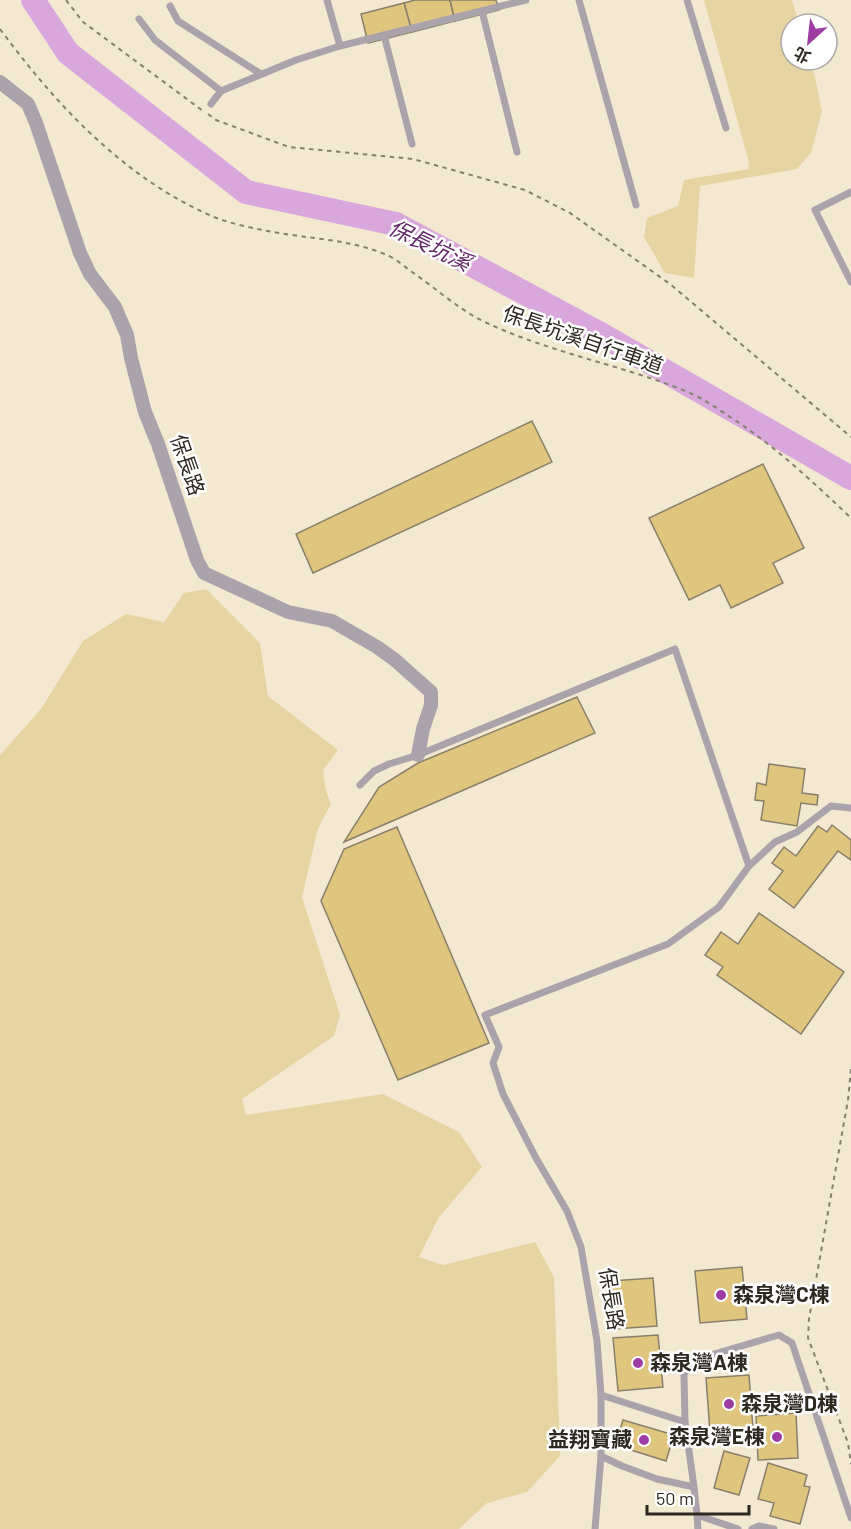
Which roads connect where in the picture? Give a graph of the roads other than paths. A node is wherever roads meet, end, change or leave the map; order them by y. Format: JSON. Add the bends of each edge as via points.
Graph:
{"nodes":[{"id":1,"x":327,"y":0,"type":"edge"},
{"id":2,"x":526,"y":0,"type":"edge"},
{"id":3,"x":579,"y":0,"type":"edge"},
{"id":4,"x":687,"y":0,"type":"edge"},
{"id":5,"x":170,"y":6,"type":"dead end"},
{"id":6,"x":483,"y":11,"type":"junction"},
{"id":7,"x":139,"y":19,"type":"dead end"},
{"id":8,"x":384,"y":35,"type":"junction"},
{"id":9,"x":340,"y":46,"type":"junction"},
{"id":10,"x":261,"y":74,"type":"junction"},
{"id":11,"x":0,"y":82,"type":"edge"},
{"id":12,"x":221,"y":91,"type":"junction"},
{"id":13,"x":211,"y":104,"type":"dead end"},
{"id":14,"x":726,"y":128,"type":"dead end"},
{"id":15,"x":412,"y":144,"type":"dead end"},
{"id":16,"x":517,"y":152,"type":"dead end"},
{"id":17,"x":851,"y":192,"type":"edge"},
{"id":18,"x":636,"y":206,"type":"dead end"},
{"id":19,"x":851,"y":282,"type":"edge"},
{"id":20,"x":418,"y":755,"type":"junction"},
{"id":21,"x":360,"y":785,"type":"dead end"},
{"id":22,"x":851,"y":808,"type":"edge"},
{"id":23,"x":749,"y":866,"type":"junction"},
{"id":24,"x":601,"y":1395,"type":"junction"},
{"id":25,"x":685,"y":1422,"type":"junction"},
{"id":26,"x":601,"y":1456,"type":"junction"},
{"id":27,"x":694,"y":1487,"type":"junction"},
{"id":28,"x":697,"y":1515,"type":"junction"},
{"id":29,"x":851,"y":1518,"type":"edge"},
{"id":30,"x":595,"y":1529,"type":"edge"},
{"id":31,"x":698,"y":1529,"type":"edge"},
{"id":32,"x":738,"y":1529,"type":"edge"},
{"id":33,"x":752,"y":1529,"type":"edge"},
{"id":34,"x":774,"y":1529,"type":"edge"}],
"edges":[{"from":1,"to":9,"type":"lane"},
{"from":2,"to":6,"type":"lane"},
{"from":3,"to":18,"type":"lane"},
{"from":4,"to":14,"type":"lane"},
{"from":5,"to":10,"type":"lane","via":[[178,21]]},
{"from":6,"to":8,"type":"lane"},
{"from":6,"to":16,"type":"lane"},
{"from":7,"to":12,"type":"lane","via":[[155,40]]},
{"from":8,"to":9,"type":"lane"},
{"from":8,"to":15,"type":"lane"},
{"from":9,"to":10,"type":"lane"},
{"from":10,"to":12,"type":"lane"},
{"from":11,"to":20,"type":"street","name":"保長路","via":[[28,105],[80,253],[90,274],[115,307],[127,336],[145,412],[204,573],[288,612],[332,621],[409,671],[431,692]]},
{"from":12,"to":13,"type":"lane"},
{"from":17,"to":19,"type":"lane","via":[[815,210]]},
{"from":20,"to":21,"type":"lane","via":[[374,771]]},
{"from":20,"to":23,"type":"lane","via":[[675,650]]},
{"from":22,"to":23,"type":"lane","via":[[831,806],[797,832],[775,842]]},
{"from":23,"to":24,"type":"lane","name":"保長路","via":[[719,907],[668,944],[485,1015],[499,1047],[493,1063],[503,1094],[567,1211],[582,1247]]},
{"from":24,"to":25,"type":"lane"},
{"from":24,"to":26,"type":"lane","name":"保長路"},
{"from":25,"to":27,"type":"lane"},
{"from":25,"to":29,"type":"lane","via":[[684,1374],[697,1359],[779,1335],[792,1343]]},
{"from":26,"to":27,"type":"lane","via":[[657,1479]]},
{"from":26,"to":30,"type":"lane","name":"保長路"},
{"from":27,"to":28,"type":"lane"},
{"from":28,"to":31,"type":"lane"},
{"from":28,"to":32,"type":"lane"},
{"from":33,"to":34,"type":"lane"}]}
